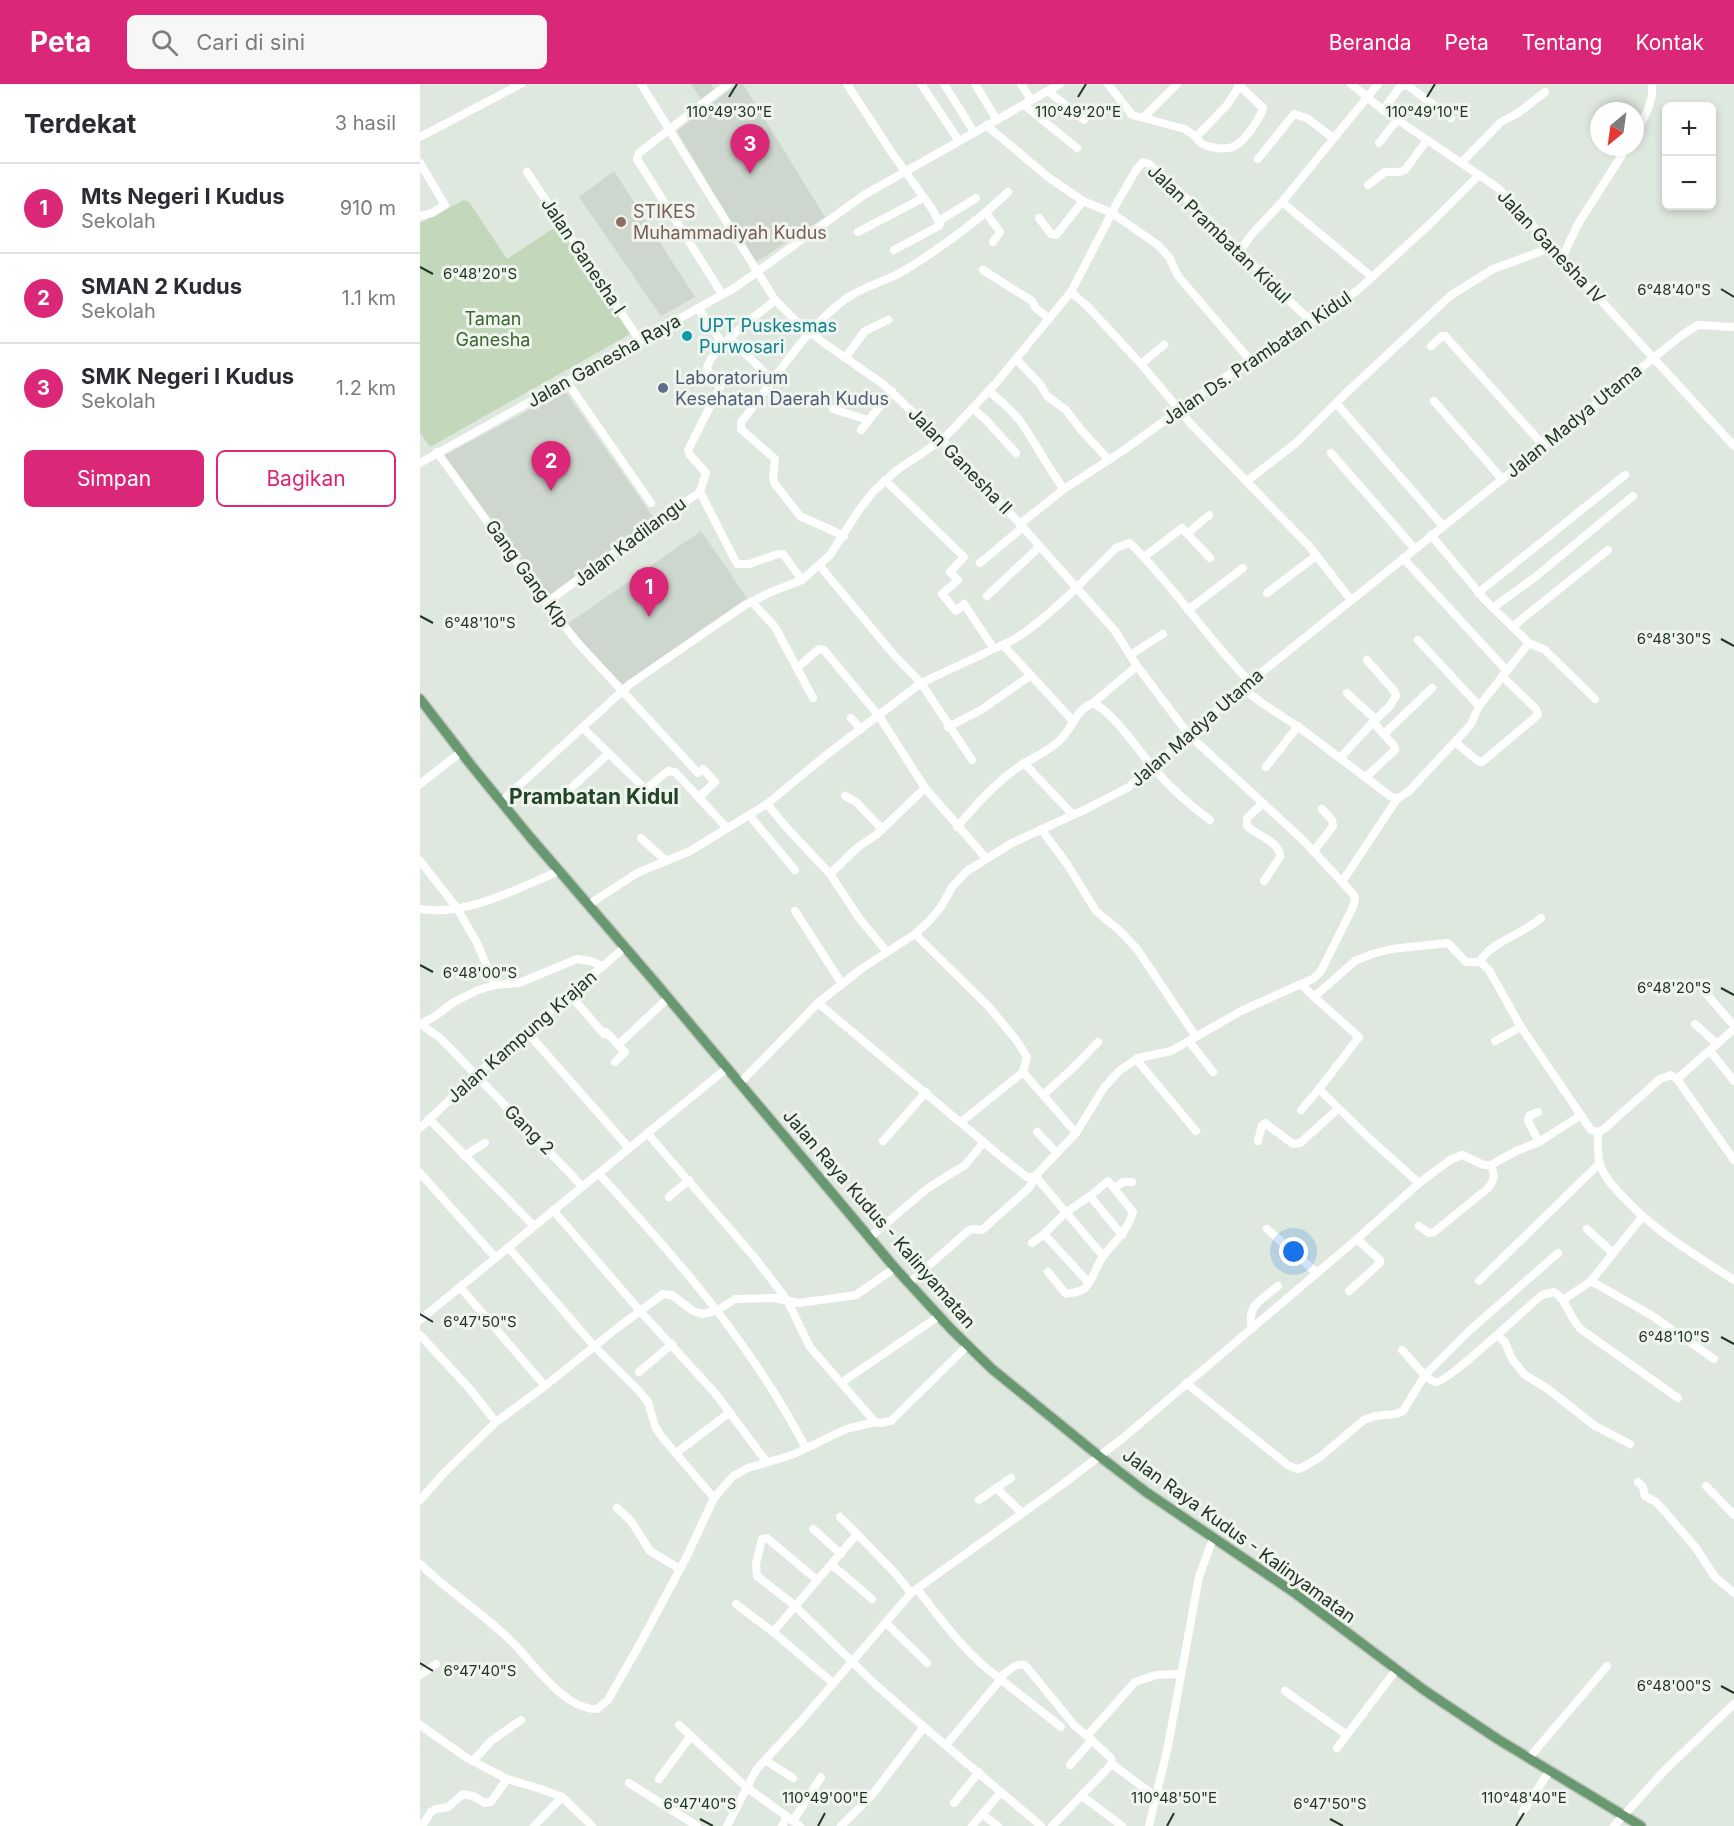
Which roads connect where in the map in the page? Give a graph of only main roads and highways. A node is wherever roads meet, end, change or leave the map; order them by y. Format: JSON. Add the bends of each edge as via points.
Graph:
{"nodes":[{"id":1,"x":420,"y":699,"type":"edge"},
{"id":2,"x":1641,"y":1826,"type":"edge"}],
"edges":[{"from":1,"to":2,"type":"main road","name":"Jalan Raya Kudus - Kalinyamatan","via":[[501,802],[895,1268],[968,1346],[1099,1456],[1292,1591],[1396,1670],[1478,1727]]}]}
